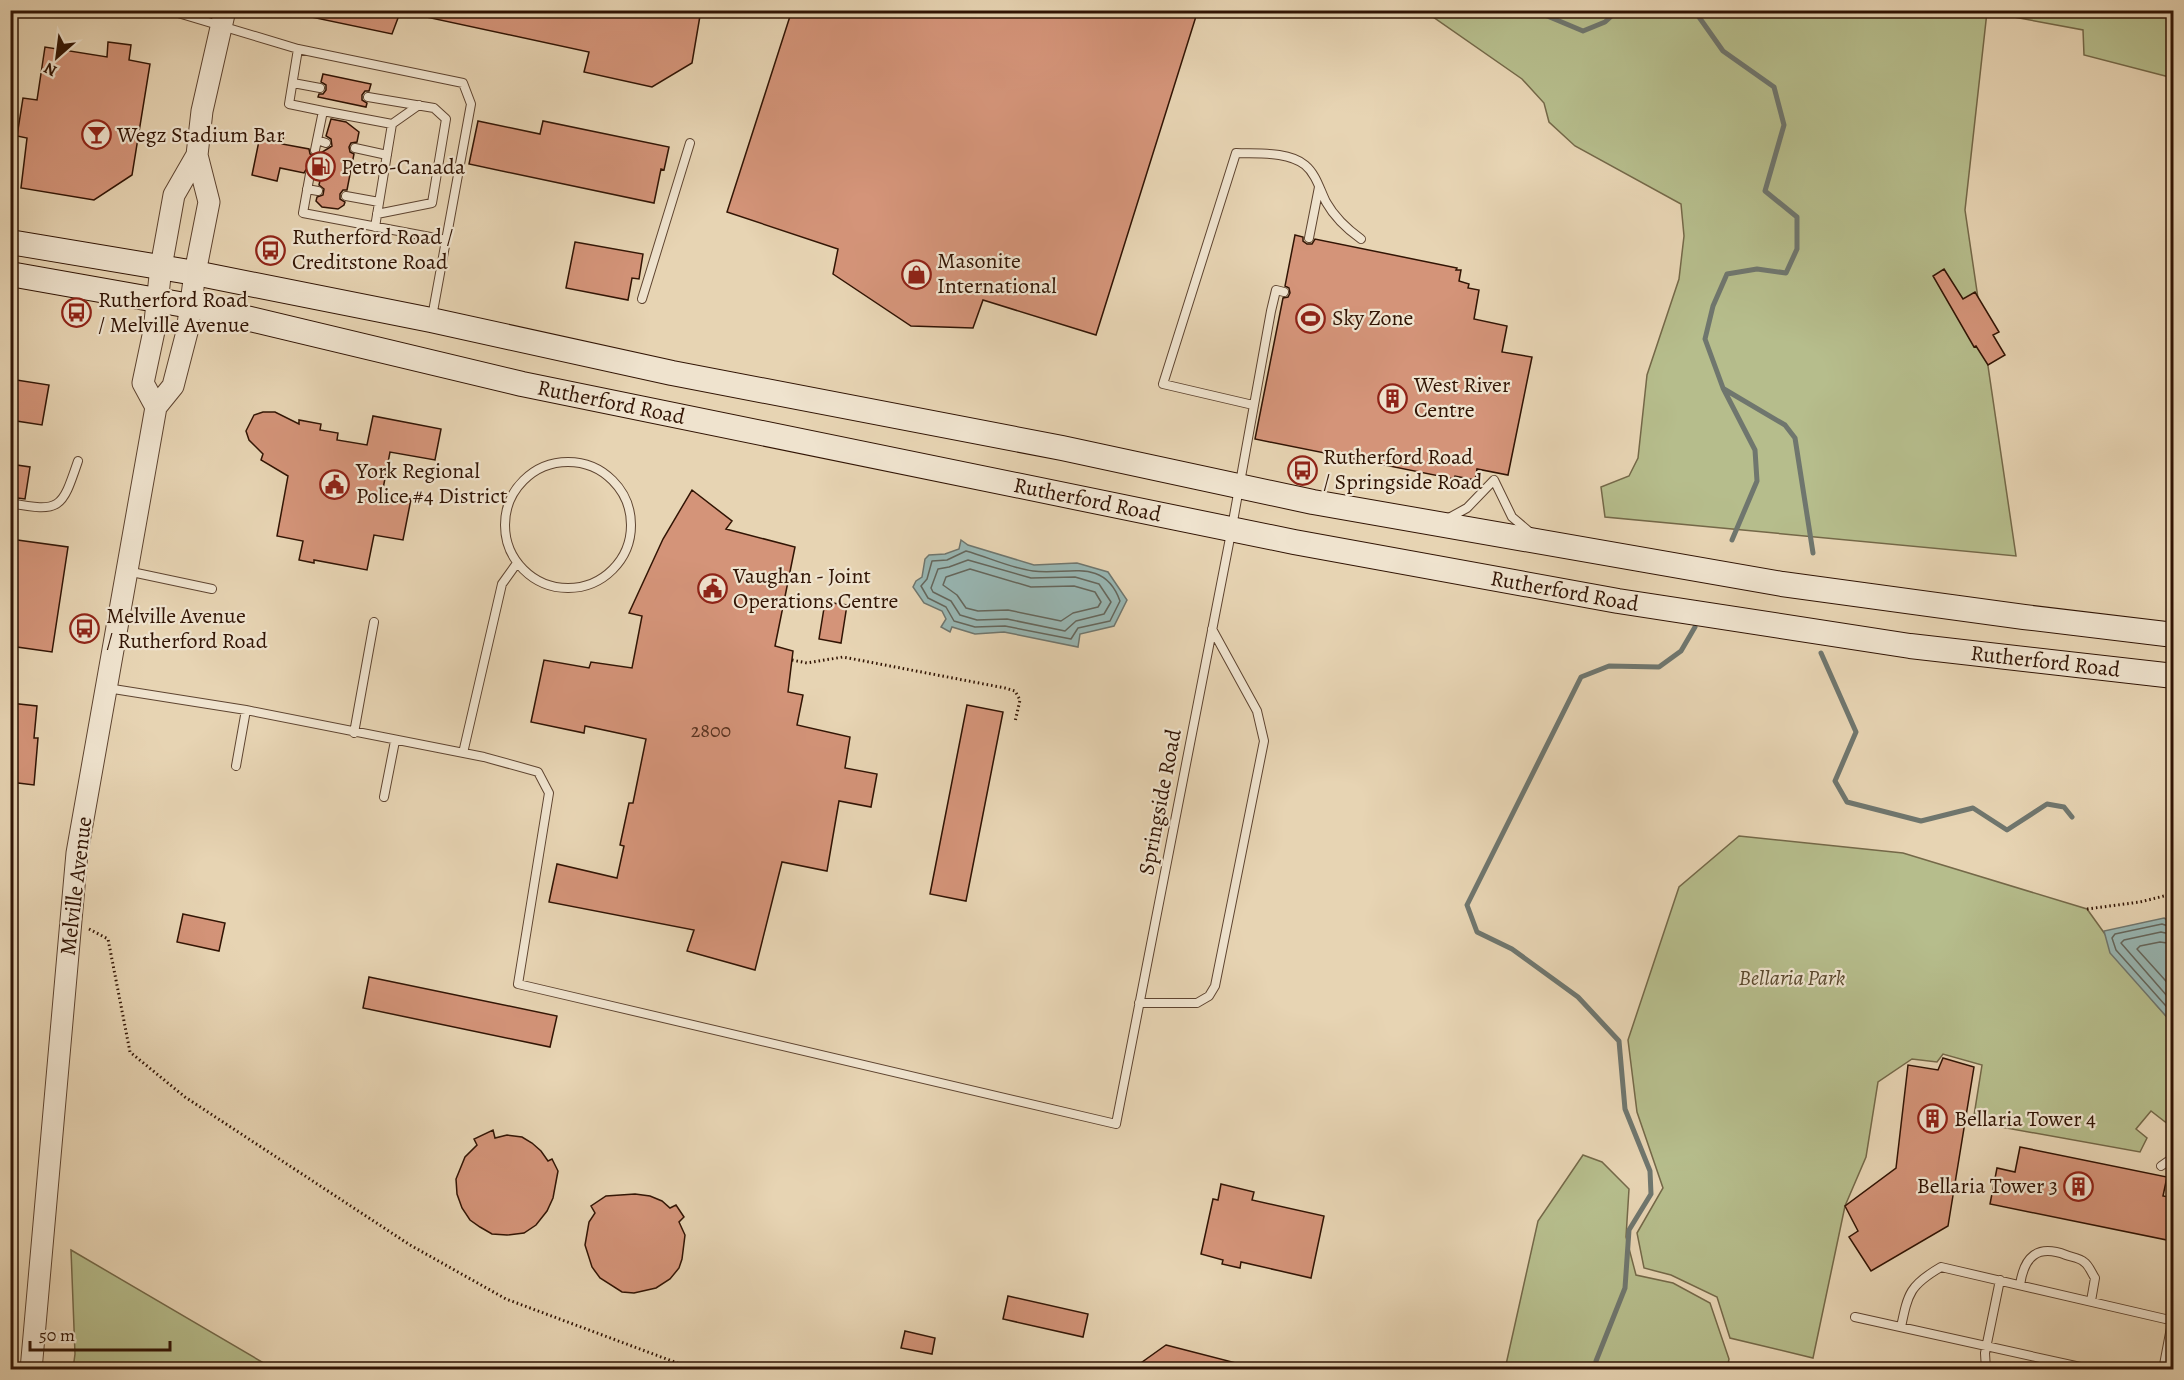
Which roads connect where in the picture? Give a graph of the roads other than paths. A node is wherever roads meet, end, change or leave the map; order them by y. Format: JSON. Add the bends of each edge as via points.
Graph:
{"nodes":[{"id":1,"x":168,"y":10,"type":"edge"},
{"id":2,"x":222,"y":19,"type":"edge"},
{"id":3,"x":298,"y":49,"type":"junction"},
{"id":4,"x":293,"y":83,"type":"junction"},
{"id":5,"x":320,"y":88,"type":"dead end"},
{"id":6,"x":368,"y":97,"type":"dead end"},
{"id":7,"x":418,"y":105,"type":"junction"},
{"id":8,"x":323,"y":111,"type":"junction"},
{"id":9,"x":392,"y":124,"type":"junction"},
{"id":10,"x":690,"y":143,"type":"dead end"},
{"id":11,"x":356,"y":148,"type":"dead end"},
{"id":12,"x":315,"y":150,"type":"dead end"},
{"id":13,"x":197,"y":155,"type":"junction"},
{"id":14,"x":387,"y":155,"type":"junction"},
{"id":15,"x":310,"y":174,"type":"dead end"},
{"id":16,"x":1319,"y":186,"type":"junction"},
{"id":17,"x":307,"y":189,"type":"junction"},
{"id":18,"x":318,"y":191,"type":"dead end"},
{"id":19,"x":346,"y":196,"type":"dead end"},
{"id":20,"x":380,"y":202,"type":"junction"},
{"id":21,"x":377,"y":214,"type":"junction"},
{"id":22,"x":375,"y":227,"type":"junction"},
{"id":23,"x":1309,"y":238,"type":"dead end"},
{"id":24,"x":1361,"y":239,"type":"dead end"},
{"id":25,"x":446,"y":240,"type":"junction"},
{"id":26,"x":10,"y":242,"type":"edge"},
{"id":27,"x":161,"y":267,"type":"junction"},
{"id":28,"x":195,"y":273,"type":"junction"},
{"id":29,"x":10,"y":274,"type":"edge"},
{"id":30,"x":1284,"y":292,"type":"dead end"},
{"id":31,"x":156,"y":299,"type":"junction"},
{"id":32,"x":642,"y":299,"type":"dead end"},
{"id":33,"x":192,"y":306,"type":"junction"},
{"id":34,"x":431,"y":320,"type":"junction"},
{"id":35,"x":1253,"y":405,"type":"junction"},
{"id":36,"x":156,"y":407,"type":"junction"},
{"id":37,"x":78,"y":461,"type":"dead end"},
{"id":38,"x":1240,"y":487,"type":"junction"},
{"id":39,"x":10,"y":503,"type":"edge"},
{"id":40,"x":1437,"y":524,"type":"junction"},
{"id":41,"x":1231,"y":529,"type":"junction"},
{"id":42,"x":1539,"y":540,"type":"junction"},
{"id":43,"x":517,"y":563,"type":"junction"},
{"id":44,"x":127,"y":572,"type":"junction"},
{"id":45,"x":212,"y":589,"type":"dead end"},
{"id":46,"x":374,"y":622,"type":"dead end"},
{"id":47,"x":1212,"y":629,"type":"junction"},
{"id":48,"x":2174,"y":635,"type":"edge"},
{"id":49,"x":2174,"y":676,"type":"edge"},
{"id":50,"x":106,"y":688,"type":"junction"},
{"id":51,"x":246,"y":710,"type":"junction"},
{"id":52,"x":354,"y":733,"type":"junction"},
{"id":53,"x":395,"y":741,"type":"junction"},
{"id":54,"x":463,"y":753,"type":"junction"},
{"id":55,"x":236,"y":766,"type":"dead end"},
{"id":56,"x":384,"y":797,"type":"dead end"},
{"id":57,"x":1139,"y":1003,"type":"junction"},
{"id":58,"x":2174,"y":1157,"type":"edge"},
{"id":59,"x":2162,"y":1166,"type":"dead end"},
{"id":60,"x":2000,"y":1280,"type":"junction"},
{"id":61,"x":2020,"y":1285,"type":"junction"},
{"id":62,"x":2091,"y":1301,"type":"junction"},
{"id":63,"x":1855,"y":1317,"type":"dead end"},
{"id":64,"x":2173,"y":1318,"type":"edge"},
{"id":65,"x":1901,"y":1327,"type":"junction"},
{"id":66,"x":1987,"y":1346,"type":"junction"},
{"id":67,"x":32,"y":1370,"type":"edge"},
{"id":68,"x":1986,"y":1370,"type":"edge"},
{"id":69,"x":2094,"y":1370,"type":"edge"},
{"id":70,"x":2163,"y":1370,"type":"edge"}],
"edges":[{"from":1,"to":2,"type":"lane"},
{"from":2,"to":3,"type":"lane"},
{"from":2,"to":13,"type":"street","via":[[202,111]]},
{"from":3,"to":4,"type":"lane"},
{"from":3,"to":25,"type":"lane","via":[[463,83],[471,104]]},
{"from":4,"to":5,"type":"lane"},
{"from":4,"to":8,"type":"lane","via":[[289,104]]},
{"from":6,"to":7,"type":"lane"},
{"from":7,"to":9,"type":"lane"},
{"from":7,"to":21,"type":"lane","via":[[434,108],[446,119],[432,203]]},
{"from":8,"to":9,"type":"lane"},
{"from":8,"to":12,"type":"lane","via":[[321,141]]},
{"from":9,"to":14,"type":"lane"},
{"from":10,"to":32,"type":"lane"},
{"from":11,"to":14,"type":"lane"},
{"from":13,"to":27,"type":"street","via":[[174,195]]},
{"from":13,"to":28,"type":"street","name":"Melville Avenue","via":[[209,202]]},
{"from":14,"to":20,"type":"lane"},
{"from":15,"to":17,"type":"lane"},
{"from":16,"to":23,"type":"lane"},
{"from":16,"to":24,"type":"lane","via":[[1335,215]]},
{"from":16,"to":35,"type":"lane","via":[[1313,173],[1292,158],[1236,153],[1163,384]]},
{"from":17,"to":18,"type":"lane"},
{"from":17,"to":22,"type":"lane","via":[[303,213]]},
{"from":19,"to":20,"type":"lane"},
{"from":20,"to":21,"type":"lane"},
{"from":21,"to":22,"type":"lane"},
{"from":22,"to":25,"type":"lane"},
{"from":25,"to":34,"type":"lane"},
{"from":26,"to":27,"type":"main road","name":"Rutherford Road"},
{"from":27,"to":28,"type":"main road","name":"Rutherford Road"},
{"from":27,"to":31,"type":"street"},
{"from":28,"to":33,"type":"street","name":"Melville Avenue"},
{"from":28,"to":34,"type":"main road","name":"Rutherford Road"},
{"from":29,"to":31,"type":"main road","name":"Rutherford Road"},
{"from":30,"to":35,"type":"lane","name":"Springside Road","via":[[1276,290]]},
{"from":31,"to":33,"type":"main road","name":"Rutherford Road"},
{"from":31,"to":36,"type":"street","via":[[143,383]]},
{"from":33,"to":36,"type":"street","name":"Melville Avenue","via":[[172,386]]},
{"from":33,"to":41,"type":"main road","name":"Rutherford Road","via":[[522,384]]},
{"from":34,"to":38,"type":"main road","name":"Rutherford Road","via":[[672,373],[1072,450]]},
{"from":35,"to":38,"type":"lane","name":"Springside Road"},
{"from":36,"to":44,"type":"street","name":"Melville Avenue"},
{"from":37,"to":39,"type":"lane","via":[[67,494],[57,504],[41,509]]},
{"from":38,"to":40,"type":"main road","name":"Rutherford Road"},
{"from":38,"to":41,"type":"lane","name":"Springside Road"},
{"from":40,"to":42,"type":"main road","name":"Rutherford Road"},
{"from":40,"to":42,"type":"lane","via":[[1467,508],[1494,480],[1512,517]]},
{"from":41,"to":47,"type":"lane","name":"Springside Road"},
{"from":41,"to":49,"type":"main road","name":"Rutherford Road","via":[[1630,603],[1910,646]]},
{"from":42,"to":48,"type":"main road","name":"Rutherford Road","via":[[1782,584]]},
{"from":43,"to":43,"type":"lane","via":[[531,577],[550,586],[570,589],[590,585],[608,575],[621,561],[630,542],[632,522],[617,484],[580,463],[558,463],[538,470],[521,483],[509,501],[505,522],[507,543]]},
{"from":43,"to":54,"type":"lane","via":[[502,584]]},
{"from":44,"to":45,"type":"lane"},
{"from":44,"to":50,"type":"street","name":"Melville Avenue"},
{"from":46,"to":52,"type":"lane"},
{"from":47,"to":57,"type":"lane","name":"Springside Road"},
{"from":47,"to":57,"type":"lane","via":[[1257,711],[1264,741],[1215,986],[1209,996],[1197,1003]]},
{"from":50,"to":51,"type":"lane"},
{"from":50,"to":67,"type":"street","name":"Melville Avenue","via":[[77,854]]},
{"from":51,"to":52,"type":"lane"},
{"from":51,"to":55,"type":"lane"},
{"from":52,"to":53,"type":"lane"},
{"from":53,"to":54,"type":"lane"},
{"from":53,"to":56,"type":"lane"},
{"from":54,"to":57,"type":"lane","name":"Springside Road","via":[[538,772],[549,794],[518,984],[1116,1124]]},
{"from":58,"to":59,"type":"lane"},
{"from":60,"to":61,"type":"lane"},
{"from":60,"to":65,"type":"lane","via":[[1941,1267],[1922,1278],[1908,1296]]},
{"from":60,"to":66,"type":"lane"},
{"from":61,"to":62,"type":"lane"},
{"from":61,"to":62,"type":"lane","via":[[2027,1260],[2043,1251],[2061,1253],[2085,1262],[2095,1278]]},
{"from":62,"to":64,"type":"lane"},
{"from":63,"to":65,"type":"lane"},
{"from":64,"to":70,"type":"lane"},
{"from":65,"to":66,"type":"lane"},
{"from":66,"to":68,"type":"lane"},
{"from":66,"to":69,"type":"lane"}]}
